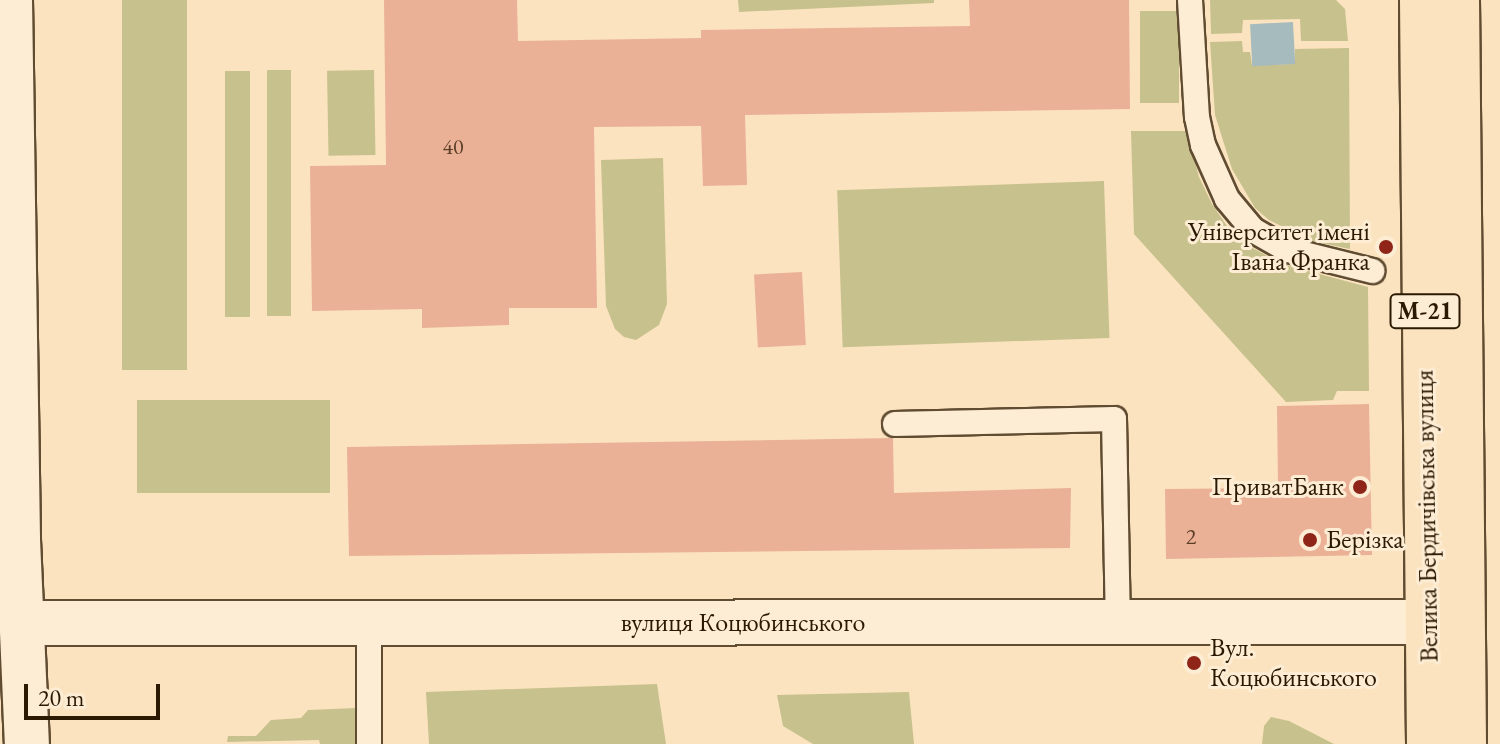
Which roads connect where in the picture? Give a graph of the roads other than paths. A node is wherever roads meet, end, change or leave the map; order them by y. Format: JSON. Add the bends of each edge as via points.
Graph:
{"nodes":[{"id":1,"x":10,"y":0,"type":"edge"},
{"id":2,"x":1190,"y":0,"type":"edge"},
{"id":3,"x":1422,"y":0,"type":"edge"},
{"id":4,"x":1457,"y":0,"type":"edge"},
{"id":5,"x":1372,"y":271,"type":"dead end"},
{"id":6,"x":895,"y":424,"type":"dead end"},
{"id":7,"x":369,"y":621,"type":"junction"},
{"id":8,"x":1445,"y":622,"type":"junction"},
{"id":9,"x":24,"y":623,"type":"junction"},
{"id":10,"x":1118,"y":624,"type":"junction"},
{"id":11,"x":27,"y":744,"type":"edge"},
{"id":12,"x":369,"y":744,"type":"edge"},
{"id":13,"x":1429,"y":744,"type":"edge"},
{"id":14,"x":1464,"y":744,"type":"edge"}],
"edges":[{"from":1,"to":9,"type":"street"},
{"from":2,"to":5,"type":"lane","via":[[1197,117],[1227,199],[1253,230],[1288,250]]},
{"from":3,"to":8,"type":"highway","name":"Велика Бердичівська вулиця","number":"М-21"},
{"from":4,"to":8,"type":"highway","name":"Велика Бердичівська вулиця","number":"М-21"},
{"from":6,"to":10,"type":"lane","via":[[1114,419]]},
{"from":7,"to":9,"type":"street","name":"вулиця Коцюбинського"},
{"from":7,"to":10,"type":"street","name":"вулиця Коцюбинського"},
{"from":7,"to":12,"type":"lane"},
{"from":8,"to":10,"type":"street","name":"вулиця Коцюбинського"},
{"from":8,"to":13,"type":"highway","name":"Велика Бердичівська вулиця","number":"М-21"},
{"from":8,"to":14,"type":"highway","name":"Велика Бердичівська вулиця","number":"М-21"},
{"from":9,"to":11,"type":"street"}]}
